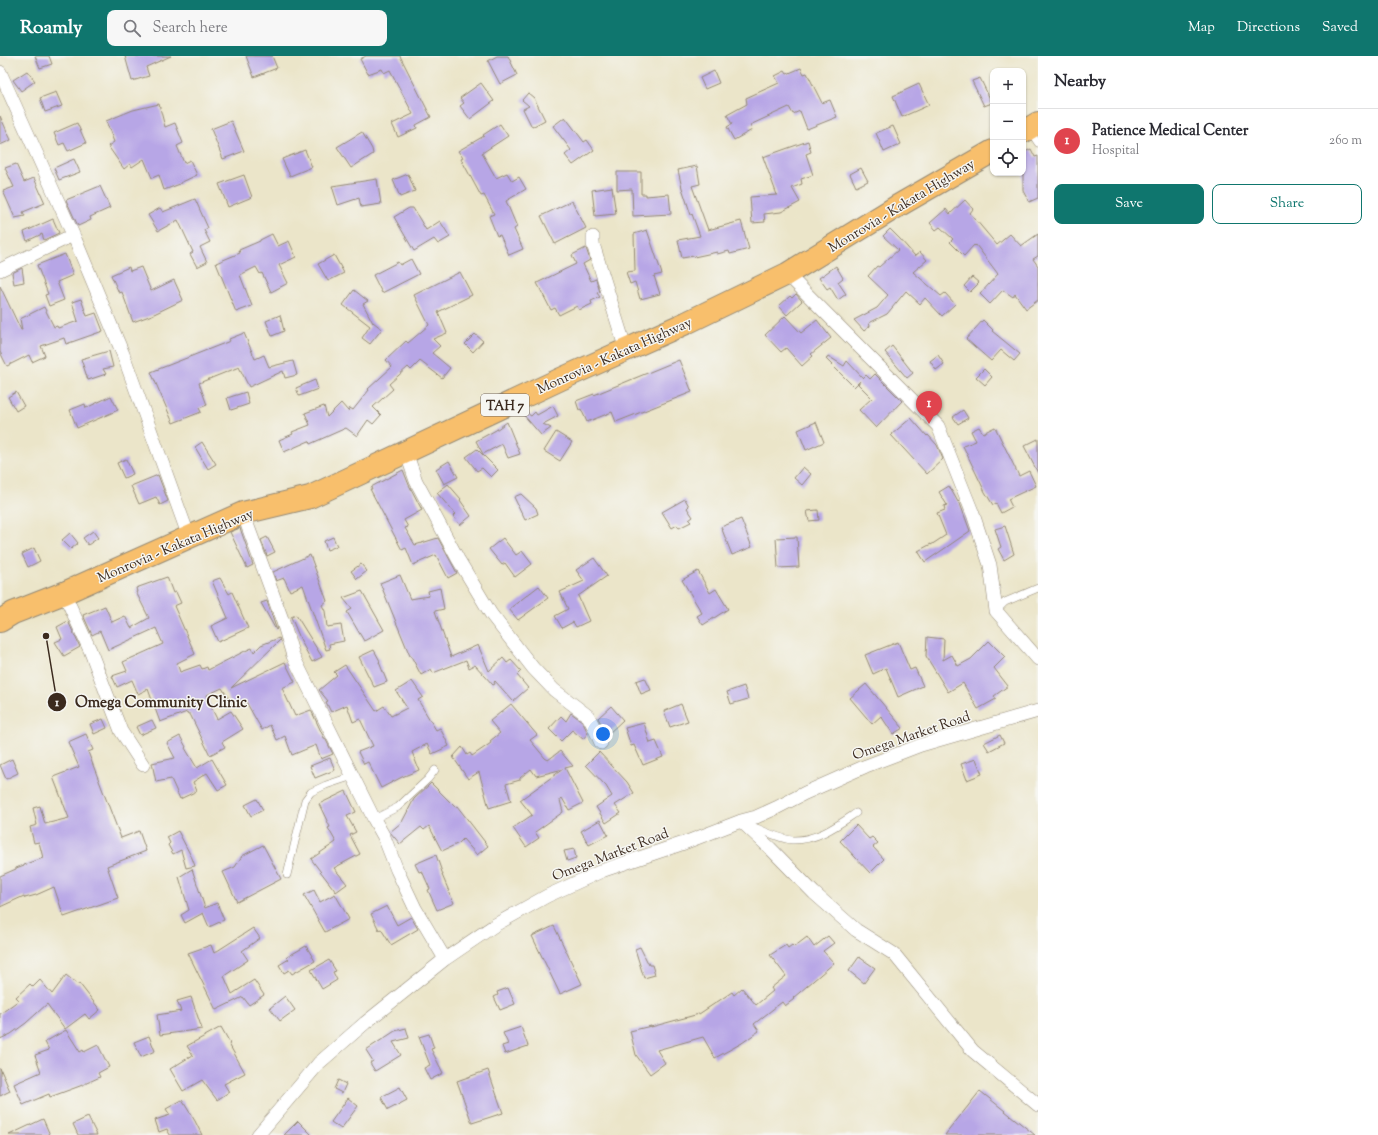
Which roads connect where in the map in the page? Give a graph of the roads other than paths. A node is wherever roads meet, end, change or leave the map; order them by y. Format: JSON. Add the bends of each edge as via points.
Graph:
{"nodes":[{"id":1,"x":0,"y":72,"type":"edge"},
{"id":2,"x":990,"y":153,"type":"edge"},
{"id":3,"x":73,"y":235,"type":"junction"},
{"id":4,"x":593,"y":237,"type":"dead end"},
{"id":5,"x":0,"y":270,"type":"edge"},
{"id":6,"x":787,"y":274,"type":"junction"},
{"id":7,"x":626,"y":350,"type":"junction"},
{"id":8,"x":406,"y":452,"type":"junction"},
{"id":9,"x":243,"y":513,"type":"junction"},
{"id":10,"x":189,"y":537,"type":"junction"},
{"id":11,"x":1038,"y":588,"type":"edge"},
{"id":12,"x":64,"y":593,"type":"junction"},
{"id":13,"x":996,"y":611,"type":"junction"},
{"id":14,"x":0,"y":621,"type":"edge"},
{"id":15,"x":1038,"y":659,"type":"edge"},
{"id":16,"x":1038,"y":711,"type":"edge"},
{"id":17,"x":601,"y":743,"type":"dead end"},
{"id":18,"x":143,"y":765,"type":"dead end"},
{"id":19,"x":435,"y":770,"type":"dead end"},
{"id":20,"x":353,"y":776,"type":"junction"},
{"id":21,"x":856,"y":813,"type":"dead end"},
{"id":22,"x":374,"y":819,"type":"junction"},
{"id":23,"x":741,"y":821,"type":"junction"},
{"id":24,"x":288,"y":875,"type":"dead end"},
{"id":25,"x":445,"y":959,"type":"junction"},
{"id":26,"x":1038,"y":1105,"type":"edge"},
{"id":27,"x":258,"y":1135,"type":"edge"}],
"edges":[{"from":1,"to":3,"type":"street"},
{"from":2,"to":6,"type":"highway","name":"Monrovia - Kakata Highway","number":"TAH 7"},
{"from":3,"to":5,"type":"street"},
{"from":3,"to":10,"type":"street","via":[[123,354]]},
{"from":4,"to":7,"type":"street"},
{"from":6,"to":7,"type":"highway","name":"Monrovia - Kakata Highway","number":"TAH 7"},
{"from":6,"to":13,"type":"street","via":[[938,426],[990,565]]},
{"from":7,"to":8,"type":"highway","name":"Monrovia - Kakata Highway","number":"TAH 7"},
{"from":8,"to":9,"type":"highway","name":"Monrovia - Kakata Highway","number":"TAH 7","via":[[310,497]]},
{"from":8,"to":17,"type":"street","via":[[416,481],[491,614],[549,685],[588,716]]},
{"from":9,"to":10,"type":"highway","name":"Monrovia - Kakata Highway","number":"TAH 7"},
{"from":9,"to":20,"type":"street","via":[[294,656]]},
{"from":10,"to":12,"type":"highway","name":"Monrovia - Kakata Highway","number":"TAH 7"},
{"from":11,"to":13,"type":"lane","via":[[1005,602]]},
{"from":12,"to":14,"type":"highway","name":"Monrovia - Kakata Highway","number":"TAH 7","via":[[13,613]]},
{"from":12,"to":18,"type":"street","via":[[90,650],[121,731]]},
{"from":13,"to":15,"type":"street"},
{"from":16,"to":23,"type":"street","name":"Omega Market Road","via":[[921,745],[859,769],[756,817]]},
{"from":19,"to":22,"type":"lane","via":[[398,807]]},
{"from":20,"to":22,"type":"street"},
{"from":20,"to":24,"type":"lane","via":[[311,792],[304,800]]},
{"from":21,"to":23,"type":"lane","via":[[814,837],[794,840],[781,838]]},
{"from":22,"to":25,"type":"street","via":[[414,908]]},
{"from":23,"to":25,"type":"street","name":"Omega Market Road","via":[[604,870],[547,896],[495,925]]},
{"from":23,"to":26,"type":"street","via":[[814,893],[856,930],[894,954],[973,1051]]},
{"from":25,"to":27,"type":"street","name":"Omega Market Road","via":[[319,1062]]}]}
